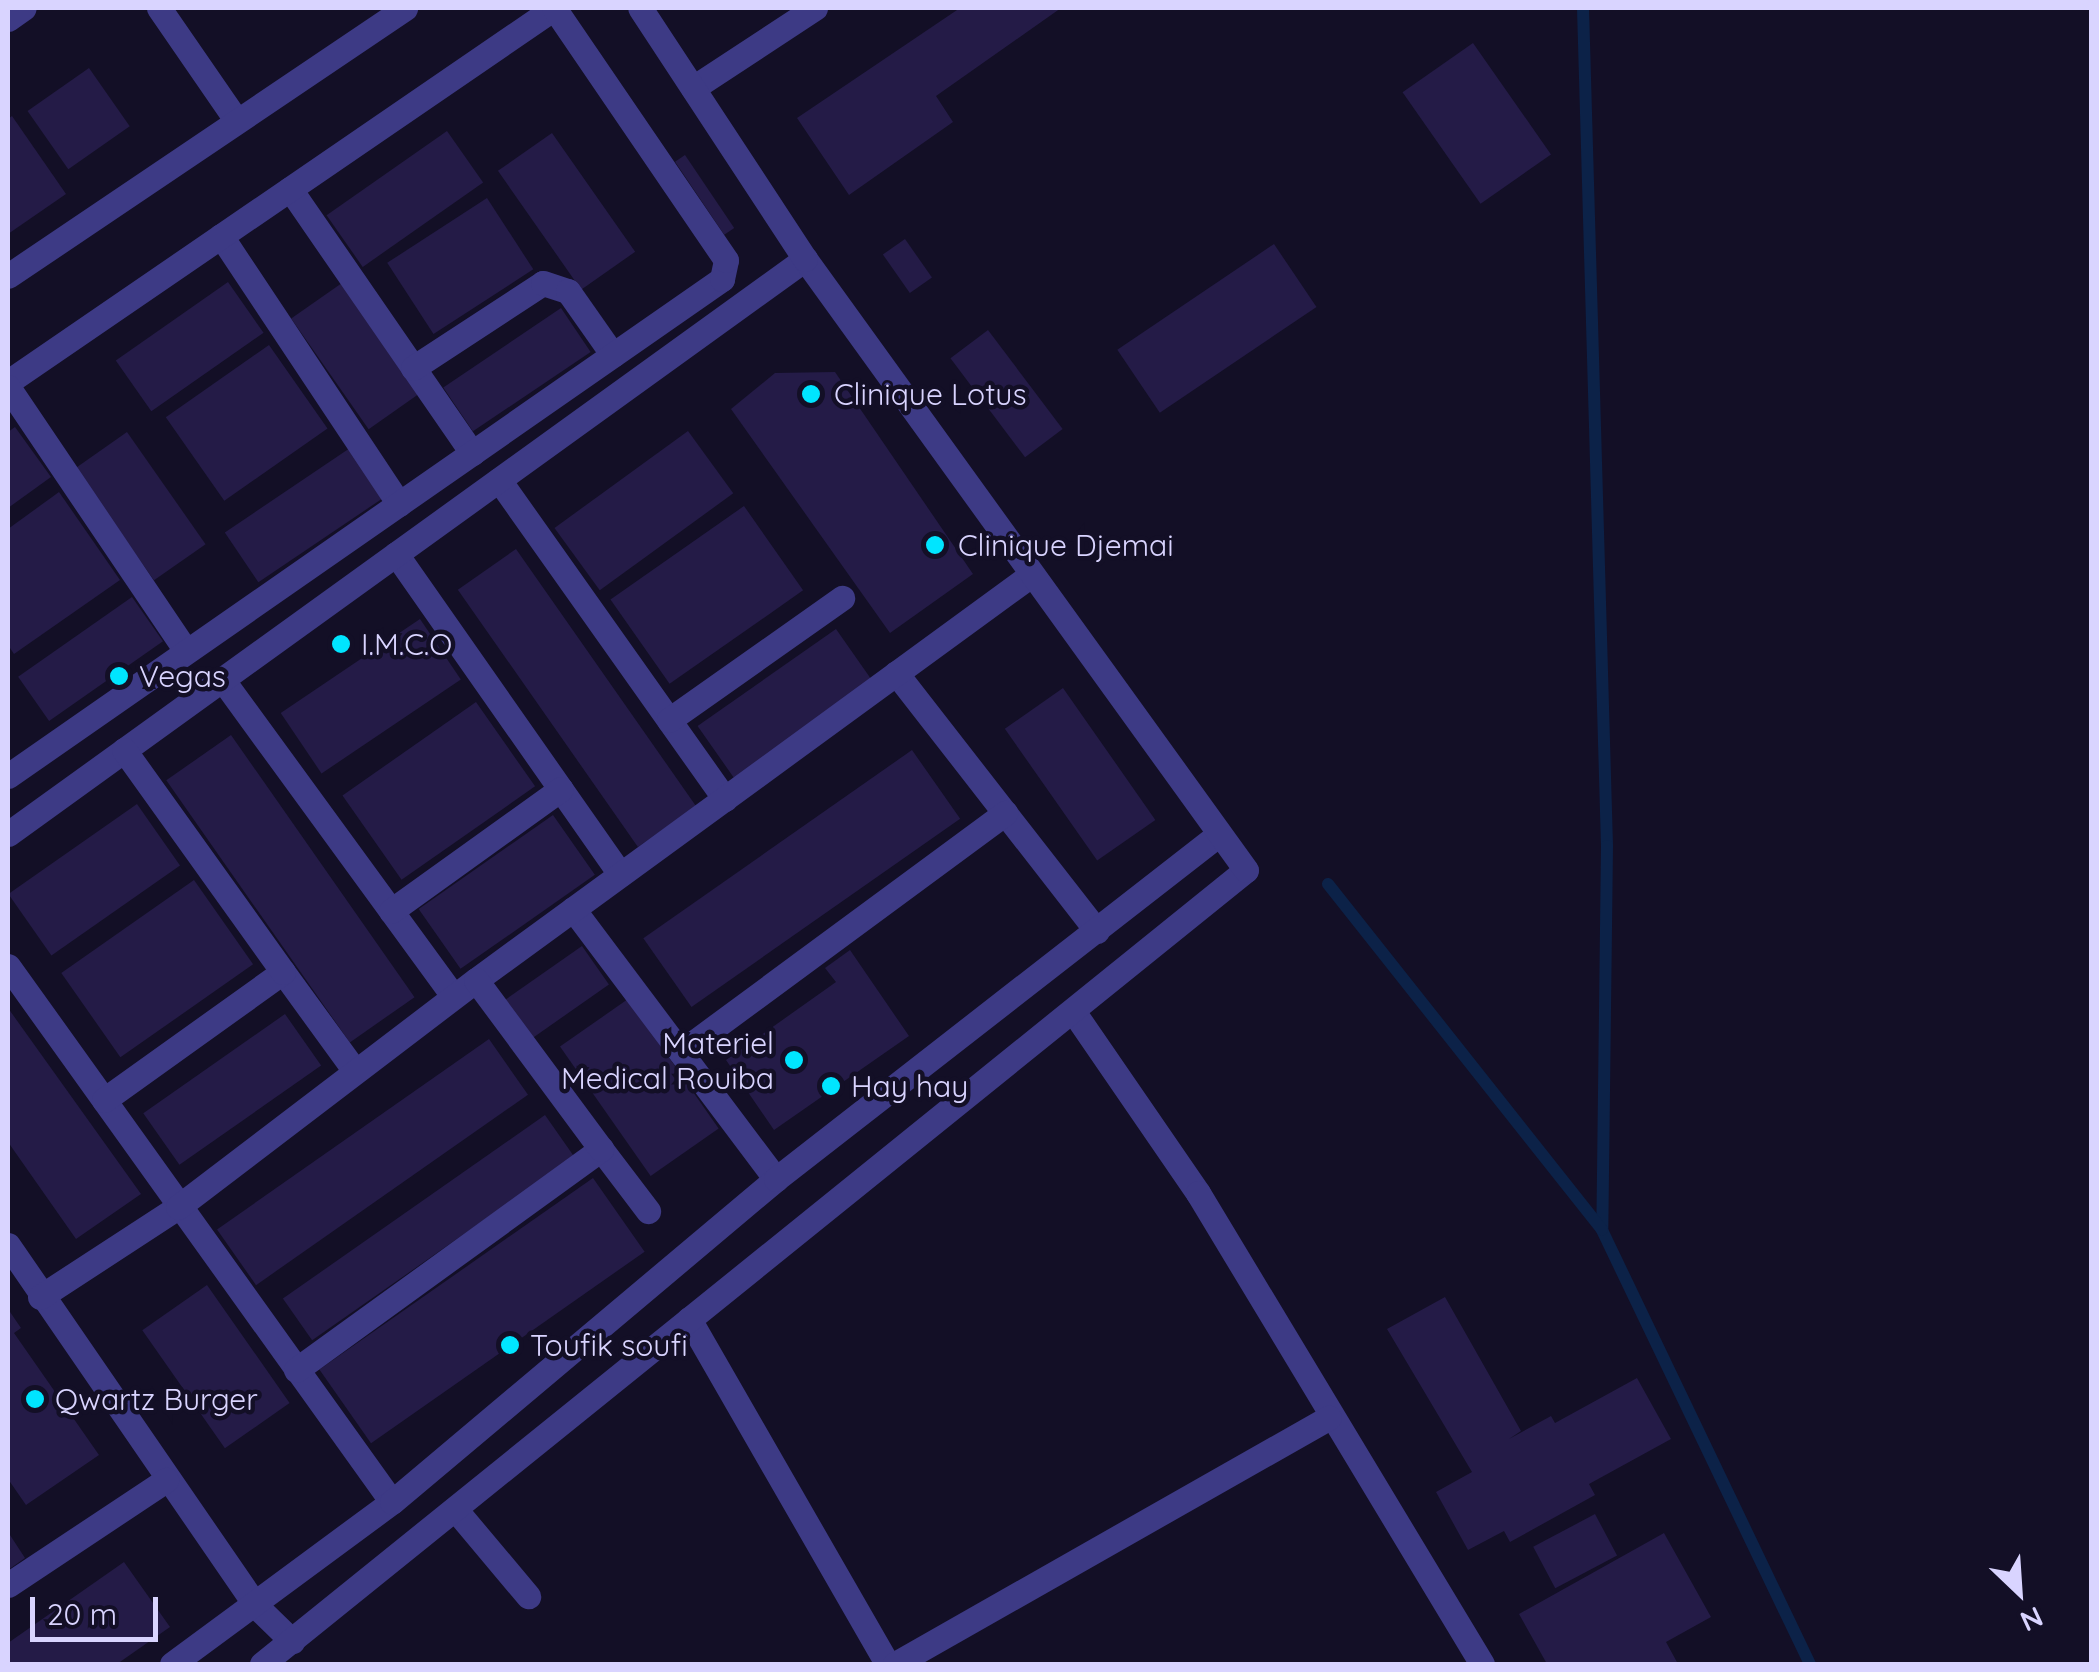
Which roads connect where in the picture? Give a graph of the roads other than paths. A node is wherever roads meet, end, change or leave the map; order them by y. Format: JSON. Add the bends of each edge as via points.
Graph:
{"nodes":[{"id":1,"x":24,"y":8,"type":"edge"},
{"id":2,"x":159,"y":8,"type":"edge"},
{"id":3,"x":405,"y":8,"type":"edge"},
{"id":4,"x":554,"y":8,"type":"edge"},
{"id":5,"x":640,"y":8,"type":"edge"},
{"id":6,"x":815,"y":8,"type":"edge"},
{"id":7,"x":8,"y":19,"type":"edge"},
{"id":8,"x":693,"y":88,"type":"junction"},
{"id":9,"x":235,"y":118,"type":"junction"},
{"id":10,"x":290,"y":189,"type":"junction"},
{"id":11,"x":221,"y":236,"type":"junction"},
{"id":12,"x":806,"y":260,"type":"junction"},
{"id":13,"x":8,"y":276,"type":"edge"},
{"id":14,"x":613,"y":354,"type":"junction"},
{"id":15,"x":413,"y":368,"type":"junction"},
{"id":16,"x":8,"y":385,"type":"edge"},
{"id":17,"x":472,"y":454,"type":"junction"},
{"id":18,"x":499,"y":480,"type":"junction"},
{"id":19,"x":399,"y":504,"type":"junction"},
{"id":20,"x":396,"y":554,"type":"junction"},
{"id":21,"x":1031,"y":575,"type":"junction"},
{"id":22,"x":842,"y":598,"type":"dead end"},
{"id":23,"x":186,"y":652,"type":"junction"},
{"id":24,"x":896,"y":673,"type":"junction"},
{"id":25,"x":222,"y":680,"type":"junction"},
{"id":26,"x":669,"y":720,"type":"junction"},
{"id":27,"x":124,"y":750,"type":"junction"},
{"id":28,"x":8,"y":776,"type":"edge"},
{"id":29,"x":561,"y":789,"type":"junction"},
{"id":30,"x":724,"y":799,"type":"junction"},
{"id":31,"x":1005,"y":813,"type":"junction"},
{"id":32,"x":8,"y":834,"type":"edge"},
{"id":33,"x":1219,"y":834,"type":"junction"},
{"id":34,"x":620,"y":874,"type":"junction"},
{"id":35,"x":573,"y":909,"type":"junction"},
{"id":36,"x":391,"y":911,"type":"junction"},
{"id":37,"x":1098,"y":932,"type":"junction"},
{"id":38,"x":8,"y":966,"type":"edge"},
{"id":39,"x":283,"y":972,"type":"junction"},
{"id":40,"x":476,"y":980,"type":"junction"},
{"id":41,"x":453,"y":996,"type":"junction"},
{"id":42,"x":1075,"y":1014,"type":"junction"},
{"id":43,"x":681,"y":1052,"type":"junction"},
{"id":44,"x":355,"y":1071,"type":"junction"},
{"id":45,"x":104,"y":1100,"type":"junction"},
{"id":46,"x":601,"y":1149,"type":"junction"},
{"id":47,"x":776,"y":1178,"type":"junction"},
{"id":48,"x":178,"y":1207,"type":"junction"},
{"id":49,"x":648,"y":1210,"type":"dead end"},
{"id":50,"x":8,"y":1245,"type":"edge"},
{"id":51,"x":40,"y":1297,"type":"junction"},
{"id":52,"x":690,"y":1319,"type":"junction"},
{"id":53,"x":296,"y":1370,"type":"junction"},
{"id":54,"x":1329,"y":1417,"type":"junction"},
{"id":55,"x":166,"y":1480,"type":"junction"},
{"id":56,"x":392,"y":1502,"type":"junction"},
{"id":57,"x":456,"y":1508,"type":"junction"},
{"id":58,"x":8,"y":1585,"type":"edge"},
{"id":59,"x":528,"y":1596,"type":"dead end"},
{"id":60,"x":255,"y":1605,"type":"junction"},
{"id":61,"x":292,"y":1640,"type":"junction"},
{"id":62,"x":172,"y":1664,"type":"edge"},
{"id":63,"x":262,"y":1664,"type":"edge"},
{"id":64,"x":887,"y":1664,"type":"edge"},
{"id":65,"x":895,"y":1664,"type":"edge"},
{"id":66,"x":1482,"y":1664,"type":"edge"}],
"edges":[{"from":1,"to":7,"type":"street"},
{"from":2,"to":9,"type":"street"},
{"from":3,"to":9,"type":"street"},
{"from":4,"to":10,"type":"street"},
{"from":4,"to":14,"type":"street","via":[[726,260],[722,278]]},
{"from":5,"to":8,"type":"street"},
{"from":6,"to":8,"type":"street"},
{"from":8,"to":12,"type":"street"},
{"from":9,"to":13,"type":"street"},
{"from":10,"to":11,"type":"street"},
{"from":10,"to":15,"type":"street"},
{"from":11,"to":16,"type":"street"},
{"from":11,"to":19,"type":"street"},
{"from":12,"to":18,"type":"street"},
{"from":12,"to":21,"type":"street"},
{"from":14,"to":15,"type":"street","via":[[568,291],[543,283]]},
{"from":14,"to":17,"type":"street"},
{"from":15,"to":17,"type":"street"},
{"from":16,"to":23,"type":"street"},
{"from":17,"to":19,"type":"street"},
{"from":18,"to":20,"type":"street"},
{"from":18,"to":26,"type":"street"},
{"from":19,"to":23,"type":"street"},
{"from":20,"to":25,"type":"street"},
{"from":20,"to":29,"type":"street"},
{"from":21,"to":24,"type":"street"},
{"from":21,"to":33,"type":"street"},
{"from":22,"to":26,"type":"street"},
{"from":23,"to":28,"type":"street"},
{"from":24,"to":30,"type":"street"},
{"from":24,"to":31,"type":"street"},
{"from":25,"to":27,"type":"street"},
{"from":25,"to":36,"type":"street"},
{"from":26,"to":30,"type":"street"},
{"from":27,"to":32,"type":"street"},
{"from":27,"to":39,"type":"street"},
{"from":29,"to":34,"type":"street"},
{"from":29,"to":36,"type":"street"},
{"from":30,"to":34,"type":"street"},
{"from":31,"to":37,"type":"street"},
{"from":31,"to":43,"type":"street"},
{"from":33,"to":37,"type":"street"},
{"from":33,"to":42,"type":"street","via":[[1246,870]]},
{"from":34,"to":35,"type":"street"},
{"from":35,"to":40,"type":"street"},
{"from":35,"to":43,"type":"street"},
{"from":36,"to":41,"type":"street"},
{"from":37,"to":47,"type":"street"},
{"from":38,"to":45,"type":"street"},
{"from":39,"to":44,"type":"street"},
{"from":39,"to":45,"type":"street"},
{"from":40,"to":41,"type":"street"},
{"from":40,"to":46,"type":"street"},
{"from":41,"to":44,"type":"street"},
{"from":42,"to":52,"type":"street"},
{"from":42,"to":54,"type":"street","via":[[1178,1160]]},
{"from":43,"to":47,"type":"street"},
{"from":44,"to":48,"type":"street"},
{"from":45,"to":48,"type":"street"},
{"from":46,"to":49,"type":"street"},
{"from":46,"to":53,"type":"street"},
{"from":47,"to":56,"type":"street"},
{"from":48,"to":51,"type":"street"},
{"from":48,"to":53,"type":"street"},
{"from":50,"to":51,"type":"street"},
{"from":51,"to":55,"type":"street"},
{"from":52,"to":57,"type":"street"},
{"from":52,"to":64,"type":"street"},
{"from":53,"to":56,"type":"street"},
{"from":54,"to":65,"type":"street"},
{"from":54,"to":66,"type":"street","via":[[1442,1589]]},
{"from":55,"to":58,"type":"street"},
{"from":55,"to":60,"type":"street"},
{"from":56,"to":60,"type":"street"},
{"from":57,"to":59,"type":"street"},
{"from":57,"to":61,"type":"street"},
{"from":60,"to":61,"type":"street"},
{"from":60,"to":62,"type":"street"},
{"from":61,"to":63,"type":"street"}]}
